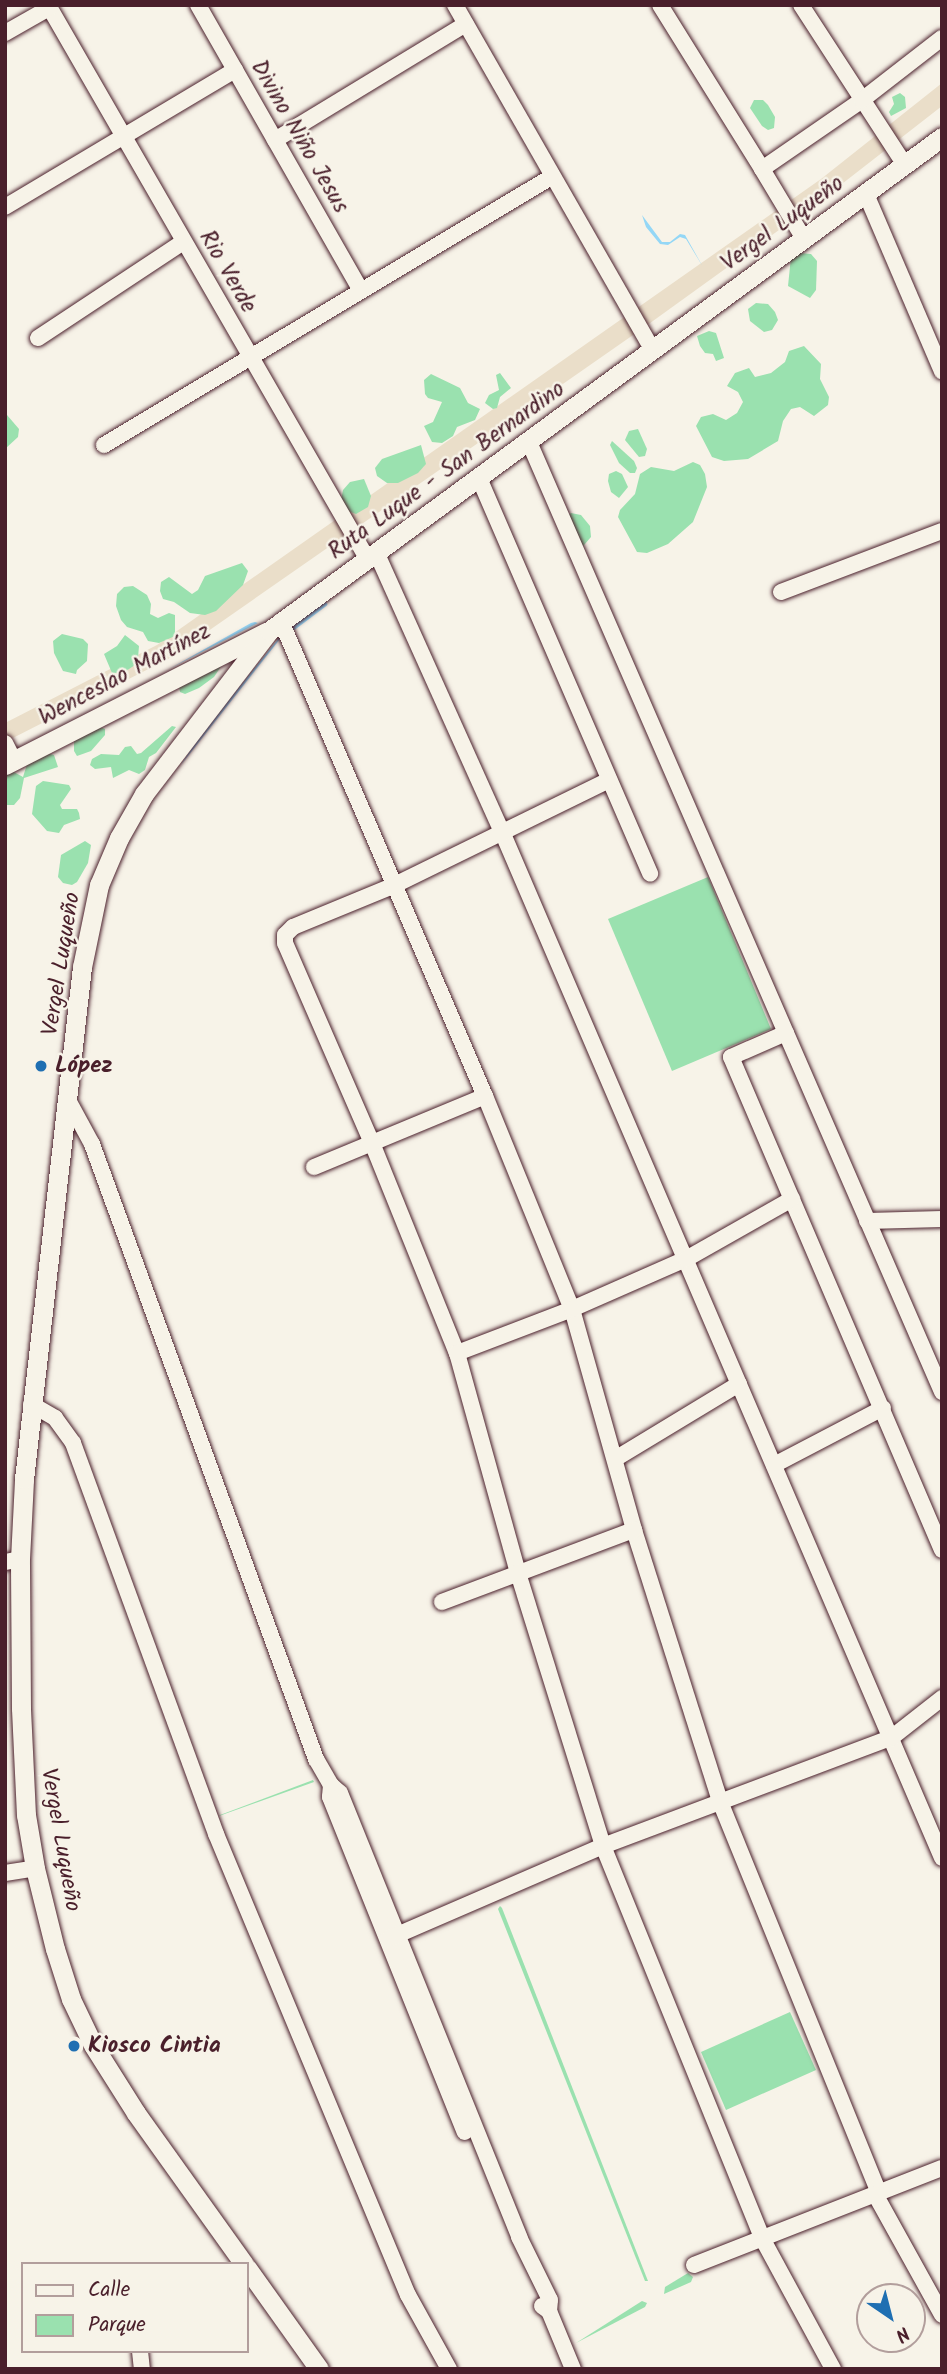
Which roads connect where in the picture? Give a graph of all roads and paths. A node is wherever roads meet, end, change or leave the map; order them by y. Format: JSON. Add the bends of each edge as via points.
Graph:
{"nodes":[{"id":1,"x":198,"y":5,"type":"edge"},
{"id":2,"x":456,"y":5,"type":"edge"},
{"id":3,"x":660,"y":5,"type":"edge"},
{"id":4,"x":801,"y":5,"type":"edge"},
{"id":5,"x":49,"y":7,"type":"edge"},
{"id":6,"x":466,"y":24,"type":"junction"},
{"id":7,"x":5,"y":33,"type":"edge"},
{"id":8,"x":942,"y":38,"type":"edge"},
{"id":9,"x":235,"y":70,"type":"junction"},
{"id":10,"x":862,"y":100,"type":"junction"},
{"id":11,"x":121,"y":137,"type":"junction"},
{"id":12,"x":942,"y":137,"type":"edge"},
{"id":13,"x":275,"y":140,"type":"junction"},
{"id":14,"x":905,"y":165,"type":"junction"},
{"id":15,"x":762,"y":169,"type":"junction"},
{"id":16,"x":553,"y":176,"type":"junction"},
{"id":17,"x":866,"y":194,"type":"junction"},
{"id":18,"x":5,"y":207,"type":"edge"},
{"id":19,"x":804,"y":239,"type":"junction"},
{"id":20,"x":183,"y":243,"type":"junction"},
{"id":21,"x":361,"y":291,"type":"junction"},
{"id":22,"x":38,"y":338,"type":"dead end"},
{"id":23,"x":652,"y":349,"type":"junction"},
{"id":24,"x":251,"y":357,"type":"junction"},
{"id":25,"x":942,"y":371,"type":"edge"},
{"id":26,"x":529,"y":442,"type":"junction"},
{"id":27,"x":104,"y":445,"type":"dead end"},
{"id":28,"x":479,"y":478,"type":"junction"},
{"id":29,"x":942,"y":531,"type":"edge"},
{"id":30,"x":372,"y":557,"type":"junction"},
{"id":31,"x":781,"y":592,"type":"dead end"},
{"id":32,"x":275,"y":626,"type":"junction"},
{"id":33,"x":5,"y":743,"type":"edge"},
{"id":34,"x":10,"y":763,"type":"edge"},
{"id":35,"x":609,"y":780,"type":"junction"},
{"id":36,"x":503,"y":834,"type":"junction"},
{"id":37,"x":650,"y":874,"type":"dead end"},
{"id":38,"x":395,"y":885,"type":"junction"},
{"id":39,"x":786,"y":1033,"type":"junction"},
{"id":40,"x":485,"y":1096,"type":"junction"},
{"id":41,"x":67,"y":1098,"type":"junction"},
{"id":42,"x":372,"y":1143,"type":"junction"},
{"id":43,"x":314,"y":1167,"type":"dead end"},
{"id":44,"x":792,"y":1199,"type":"junction"},
{"id":45,"x":942,"y":1219,"type":"edge"},
{"id":46,"x":867,"y":1221,"type":"junction"},
{"id":47,"x":686,"y":1259,"type":"junction"},
{"id":48,"x":572,"y":1309,"type":"junction"},
{"id":49,"x":457,"y":1353,"type":"junction"},
{"id":50,"x":739,"y":1384,"type":"junction"},
{"id":51,"x":942,"y":1392,"type":"edge"},
{"id":52,"x":31,"y":1405,"type":"junction"},
{"id":53,"x":883,"y":1408,"type":"junction"},
{"id":54,"x":615,"y":1460,"type":"junction"},
{"id":55,"x":774,"y":1465,"type":"junction"},
{"id":56,"x":634,"y":1530,"type":"junction"},
{"id":57,"x":942,"y":1550,"type":"edge"},
{"id":58,"x":13,"y":1560,"type":"edge"},
{"id":59,"x":518,"y":1573,"type":"junction"},
{"id":60,"x":442,"y":1602,"type":"dead end"},
{"id":61,"x":942,"y":1698,"type":"edge"},
{"id":62,"x":891,"y":1738,"type":"junction"},
{"id":63,"x":721,"y":1804,"type":"junction"},
{"id":64,"x":603,"y":1846,"type":"junction"},
{"id":65,"x":942,"y":1858,"type":"edge"},
{"id":66,"x":35,"y":1868,"type":"junction"},
{"id":67,"x":5,"y":1873,"type":"edge"},
{"id":68,"x":393,"y":1937,"type":"junction"},
{"id":69,"x":942,"y":2168,"type":"edge"},
{"id":70,"x":877,"y":2194,"type":"junction"},
{"id":71,"x":762,"y":2238,"type":"junction"},
{"id":72,"x":242,"y":2262,"type":"edge"},
{"id":73,"x":694,"y":2265,"type":"dead end"},
{"id":74,"x":248,"y":2270,"type":"edge"},
{"id":75,"x":942,"y":2315,"type":"edge"},
{"id":76,"x":318,"y":2369,"type":"edge"},
{"id":77,"x":449,"y":2369,"type":"edge"},
{"id":78,"x":573,"y":2369,"type":"edge"},
{"id":79,"x":833,"y":2369,"type":"edge"}],
"edges":[{"from":1,"to":9,"type":"street","name":"Divino Niño Jesus"},
{"from":2,"to":6,"type":"street"},
{"from":3,"to":15,"type":"street"},
{"from":4,"to":10,"type":"street"},
{"from":5,"to":7,"type":"street"},
{"from":5,"to":11,"type":"street","name":"Rio Verde"},
{"from":6,"to":13,"type":"street"},
{"from":6,"to":16,"type":"street"},
{"from":8,"to":10,"type":"street"},
{"from":9,"to":11,"type":"street"},
{"from":9,"to":13,"type":"street","name":"Divino Niño Jesus"},
{"from":10,"to":14,"type":"street"},
{"from":10,"to":15,"type":"street"},
{"from":11,"to":18,"type":"street"},
{"from":11,"to":20,"type":"street","name":"Rio Verde"},
{"from":12,"to":14,"type":"main road","name":"Vergel Luqueño"},
{"from":13,"to":21,"type":"street","name":"Divino Niño Jesus"},
{"from":14,"to":17,"type":"main road","name":"Vergel Luqueño"},
{"from":15,"to":19,"type":"street"},
{"from":16,"to":21,"type":"street"},
{"from":16,"to":23,"type":"street"},
{"from":17,"to":19,"type":"main road","name":"Vergel Luqueño"},
{"from":17,"to":25,"type":"street"},
{"from":19,"to":23,"type":"main road","name":"Vergel Luqueño"},
{"from":20,"to":22,"type":"street"},
{"from":20,"to":24,"type":"street","name":"Rio Verde"},
{"from":21,"to":24,"type":"street"},
{"from":23,"to":26,"type":"main road","name":"Ruta Luque - San Bernardino"},
{"from":24,"to":27,"type":"street"},
{"from":24,"to":30,"type":"street","name":"Rio Verde"},
{"from":26,"to":28,"type":"main road","name":"Ruta Luque - San Bernardino"},
{"from":26,"to":39,"type":"street"},
{"from":28,"to":30,"type":"main road","name":"Ruta Luque - San Bernardino"},
{"from":28,"to":35,"type":"street"},
{"from":29,"to":31,"type":"street"},
{"from":30,"to":32,"type":"main road","name":"Ruta Luque - San Bernardino"},
{"from":30,"to":36,"type":"street","name":"Rio Verde"},
{"from":32,"to":34,"type":"main road","name":"Wenceslao Martínez"},
{"from":32,"to":38,"type":"street"},
{"from":32,"to":41,"type":"main road","name":"Vergel Luqueño","via":[[144,794],[110,856],[92,910]]},
{"from":33,"to":34,"type":"street"},
{"from":35,"to":36,"type":"street"},
{"from":35,"to":37,"type":"street"},
{"from":36,"to":38,"type":"street"},
{"from":36,"to":47,"type":"street","name":"Rio Verde"},
{"from":38,"to":40,"type":"street"},
{"from":38,"to":42,"type":"street","via":[[293,927],[285,936]]},
{"from":39,"to":44,"type":"street","via":[[731,1057]]},
{"from":39,"to":46,"type":"street"},
{"from":40,"to":42,"type":"street"},
{"from":40,"to":48,"type":"street"},
{"from":41,"to":52,"type":"main road","name":"Vergel Luqueño"},
{"from":41,"to":68,"type":"street","via":[[92,1144],[316,1759],[340,1793]]},
{"from":42,"to":43,"type":"street"},
{"from":42,"to":49,"type":"street"},
{"from":44,"to":47,"type":"street"},
{"from":44,"to":53,"type":"street"},
{"from":45,"to":46,"type":"street"},
{"from":46,"to":51,"type":"street"},
{"from":47,"to":48,"type":"street"},
{"from":47,"to":50,"type":"street","name":"Rio Verde"},
{"from":48,"to":49,"type":"street"},
{"from":48,"to":54,"type":"street"},
{"from":49,"to":59,"type":"street"},
{"from":50,"to":54,"type":"street"},
{"from":50,"to":55,"type":"street","name":"Rio Verde"},
{"from":52,"to":58,"type":"main road","name":"Vergel Luqueño"},
{"from":52,"to":77,"type":"street","via":[[55,1418],[73,1443],[216,1834],[408,2295]]},
{"from":53,"to":55,"type":"street"},
{"from":53,"to":57,"type":"street"},
{"from":54,"to":56,"type":"street"},
{"from":55,"to":62,"type":"street","name":"Rio Verde"},
{"from":56,"to":59,"type":"street"},
{"from":56,"to":63,"type":"street"},
{"from":58,"to":66,"type":"main road","name":"Vergel Luqueño","via":[[22,1765]]},
{"from":59,"to":60,"type":"street"},
{"from":59,"to":64,"type":"street"},
{"from":61,"to":62,"type":"street"},
{"from":62,"to":63,"type":"street"},
{"from":62,"to":65,"type":"street","name":"Rio Verde"},
{"from":63,"to":64,"type":"street"},
{"from":63,"to":70,"type":"street"},
{"from":64,"to":68,"type":"street"},
{"from":64,"to":71,"type":"street"},
{"from":66,"to":67,"type":"street"},
{"from":66,"to":72,"type":"main road","name":"Vergel Luqueño","via":[[65,1980],[93,2045]]},
{"from":68,"to":78,"type":"street","via":[[550,2300],[549,2311]]},
{"from":69,"to":70,"type":"street"},
{"from":70,"to":71,"type":"street"},
{"from":70,"to":75,"type":"street"},
{"from":71,"to":73,"type":"street"},
{"from":71,"to":79,"type":"street"},
{"from":74,"to":76,"type":"main road","name":"Vergel Luqueño"}]}
